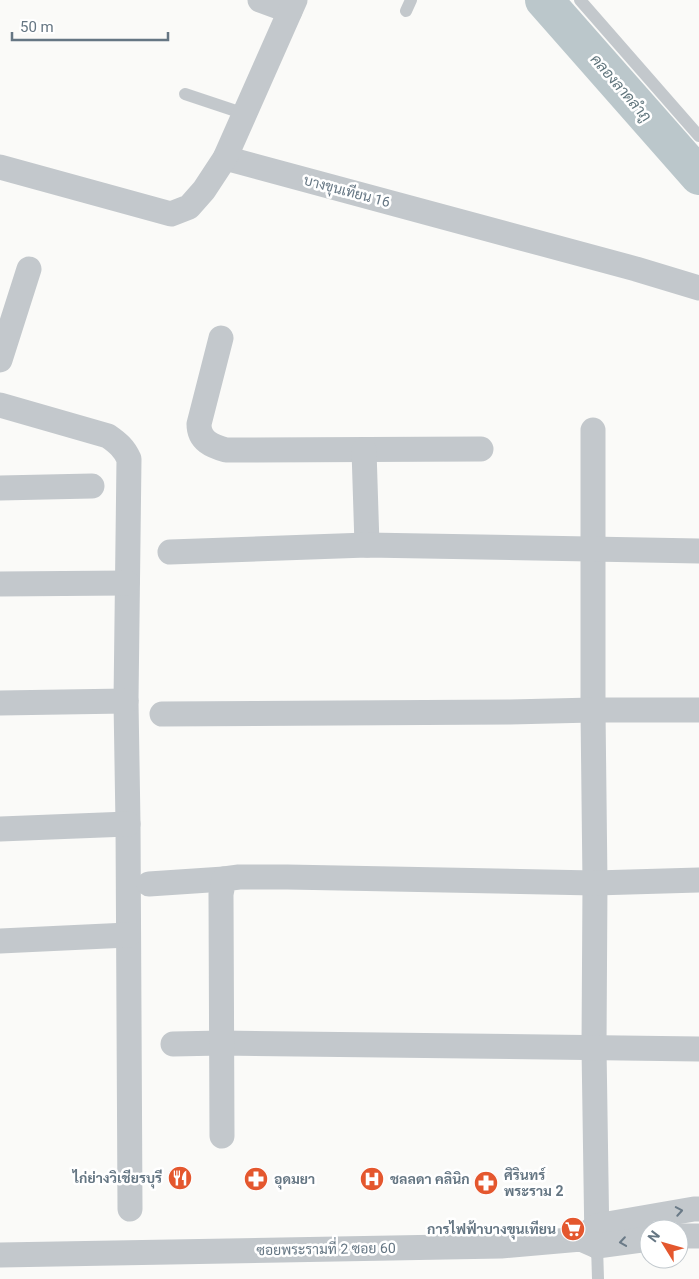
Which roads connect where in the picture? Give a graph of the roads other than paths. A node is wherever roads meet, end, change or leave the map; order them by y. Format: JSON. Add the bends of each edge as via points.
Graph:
{"nodes":[{"id":1,"x":260,"y":0,"type":"edge"},
{"id":2,"x":580,"y":0,"type":"edge"},
{"id":3,"x":293,"y":5,"type":"edge"},
{"id":4,"x":185,"y":94,"type":"dead end"},
{"id":5,"x":245,"y":114,"type":"junction"},
{"id":6,"x":699,"y":136,"type":"edge"},
{"id":7,"x":225,"y":158,"type":"junction"},
{"id":8,"x":0,"y":167,"type":"edge"},
{"id":9,"x":29,"y":269,"type":"dead end"},
{"id":10,"x":699,"y":288,"type":"edge"},
{"id":11,"x":221,"y":338,"type":"dead end"},
{"id":12,"x":0,"y":360,"type":"edge"},
{"id":13,"x":0,"y":405,"type":"edge"},
{"id":14,"x":593,"y":430,"type":"dead end"},
{"id":15,"x":481,"y":449,"type":"dead end"},
{"id":16,"x":364,"y":450,"type":"junction"},
{"id":17,"x":92,"y":486,"type":"dead end"},
{"id":18,"x":0,"y":488,"type":"edge"},
{"id":19,"x":367,"y":545,"type":"junction"},
{"id":20,"x":594,"y":549,"type":"junction"},
{"id":21,"x":699,"y":551,"type":"edge"},
{"id":22,"x":170,"y":552,"type":"dead end"},
{"id":23,"x":128,"y":583,"type":"junction"},
{"id":24,"x":0,"y":584,"type":"edge"},
{"id":25,"x":126,"y":700,"type":"junction"},
{"id":26,"x":0,"y":703,"type":"edge"},
{"id":27,"x":593,"y":710,"type":"junction"},
{"id":28,"x":699,"y":710,"type":"edge"},
{"id":29,"x":162,"y":714,"type":"dead end"},
{"id":30,"x":128,"y":824,"type":"junction"},
{"id":31,"x":0,"y":829,"type":"edge"},
{"id":32,"x":224,"y":879,"type":"junction"},
{"id":33,"x":699,"y":880,"type":"edge"},
{"id":34,"x":595,"y":883,"type":"junction"},
{"id":35,"x":149,"y":884,"type":"dead end"},
{"id":36,"x":128,"y":935,"type":"junction"},
{"id":37,"x":0,"y":941,"type":"edge"},
{"id":38,"x":222,"y":1043,"type":"junction"},
{"id":39,"x":173,"y":1044,"type":"dead end"},
{"id":40,"x":594,"y":1047,"type":"junction"},
{"id":41,"x":699,"y":1049,"type":"edge"},
{"id":42,"x":222,"y":1136,"type":"dead end"},
{"id":43,"x":130,"y":1209,"type":"dead end"},
{"id":44,"x":699,"y":1209,"type":"edge"},
{"id":45,"x":592,"y":1237,"type":"junction"},
{"id":46,"x":639,"y":1239,"type":"edge"},
{"id":47,"x":0,"y":1255,"type":"edge"},
{"id":48,"x":598,"y":1279,"type":"edge"}],
"edges":[{"from":1,"to":3,"type":"street"},
{"from":2,"to":6,"type":"lane"},
{"from":3,"to":5,"type":"street"},
{"from":4,"to":5,"type":"lane"},
{"from":5,"to":7,"type":"street"},
{"from":7,"to":8,"type":"street","via":[[190,207],[171,214]]},
{"from":7,"to":10,"type":"street","name":"บางขุนเทียน 16"},
{"from":9,"to":12,"type":"street"},
{"from":11,"to":16,"type":"street","via":[[199,424],[205,441],[226,450]]},
{"from":13,"to":23,"type":"street","via":[[108,436],[124,448],[129,459]]},
{"from":14,"to":20,"type":"street"},
{"from":15,"to":16,"type":"street"},
{"from":16,"to":19,"type":"street"},
{"from":17,"to":18,"type":"street"},
{"from":19,"to":20,"type":"street"},
{"from":19,"to":22,"type":"street"},
{"from":20,"to":21,"type":"street"},
{"from":20,"to":27,"type":"street"},
{"from":23,"to":24,"type":"street"},
{"from":23,"to":25,"type":"street"},
{"from":25,"to":26,"type":"street"},
{"from":25,"to":30,"type":"street"},
{"from":27,"to":28,"type":"street"},
{"from":27,"to":29,"type":"street"},
{"from":27,"to":34,"type":"street"},
{"from":30,"to":31,"type":"street"},
{"from":30,"to":36,"type":"street"},
{"from":32,"to":34,"type":"street","via":[[278,877]]},
{"from":32,"to":35,"type":"street"},
{"from":32,"to":38,"type":"street","via":[[221,894]]},
{"from":33,"to":34,"type":"street"},
{"from":34,"to":40,"type":"street"},
{"from":36,"to":37,"type":"street"},
{"from":36,"to":43,"type":"street"},
{"from":38,"to":39,"type":"street"},
{"from":38,"to":40,"type":"street"},
{"from":38,"to":42,"type":"street"},
{"from":40,"to":41,"type":"street"},
{"from":40,"to":45,"type":"street"},
{"from":45,"to":44,"type":"street","one_way":true},
{"from":46,"to":45,"type":"street","name":"ซอยพระรามที่ 2 ซอย 60","one_way":true},
{"from":45,"to":47,"type":"street","name":"ซอยพระรามที่ 2 ซอย 60","via":[[501,1246]]},
{"from":45,"to":48,"type":"lane"}]}
